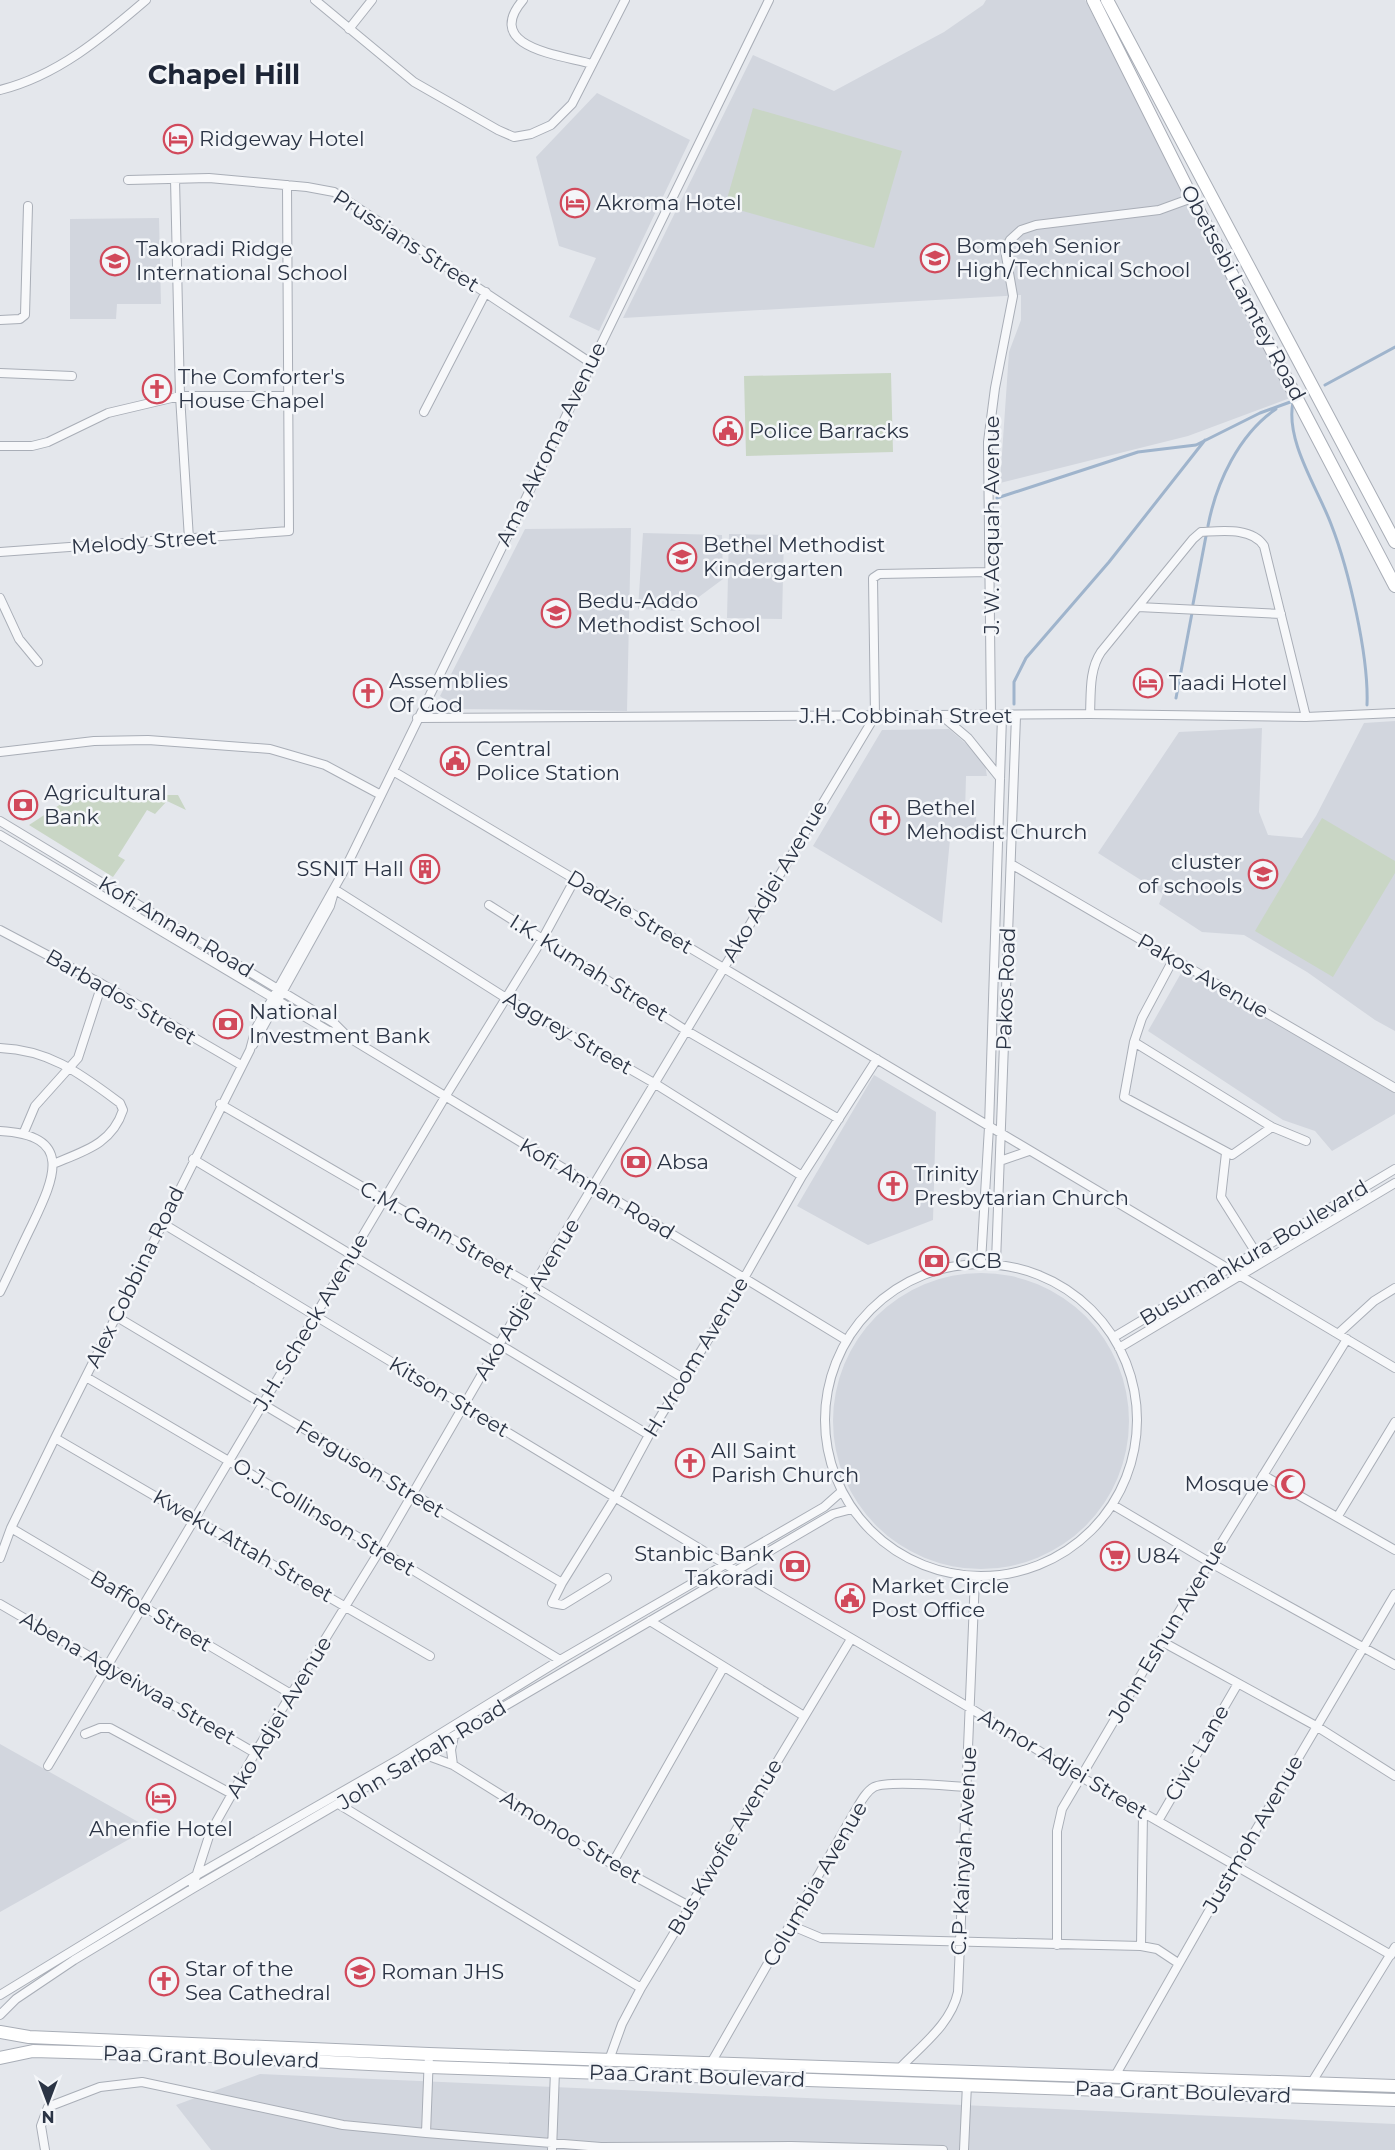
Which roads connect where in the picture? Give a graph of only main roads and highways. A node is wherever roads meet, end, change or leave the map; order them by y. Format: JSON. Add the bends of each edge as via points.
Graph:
{"nodes":[{"id":1,"x":1093,"y":0,"type":"edge"},
{"id":2,"x":1107,"y":0,"type":"edge"},
{"id":3,"x":1395,"y":542,"type":"edge"},
{"id":4,"x":1395,"y":586,"type":"edge"},
{"id":5,"x":0,"y":2032,"type":"edge"},
{"id":6,"x":0,"y":2058,"type":"edge"},
{"id":7,"x":429,"y":2060,"type":"junction"},
{"id":8,"x":770,"y":2065,"type":"junction"},
{"id":9,"x":769,"y":2079,"type":"junction"},
{"id":10,"x":1395,"y":2086,"type":"edge"},
{"id":11,"x":1395,"y":2100,"type":"edge"}],
"edges":[{"from":1,"to":4,"type":"main road","name":"Obetsebi Lamtey Road"},
{"from":2,"to":3,"type":"main road","name":"Obetsebi Lamtey Road"},
{"from":5,"to":7,"type":"main road","name":"Paa Grant Boulevard","via":[[29,2037]]},
{"from":6,"to":7,"type":"main road","name":"Paa Grant Boulevard","via":[[19,2052],[49,2051]]},
{"from":7,"to":8,"type":"main road","name":"Paa Grant Boulevard"},
{"from":7,"to":9,"type":"main road","name":"Paa Grant Boulevard","via":[[555,2071]]},
{"from":8,"to":9,"type":"main road"},
{"from":8,"to":10,"type":"main road","name":"Paa Grant Boulevard"},
{"from":9,"to":11,"type":"main road","name":"Paa Grant Boulevard"}]}
